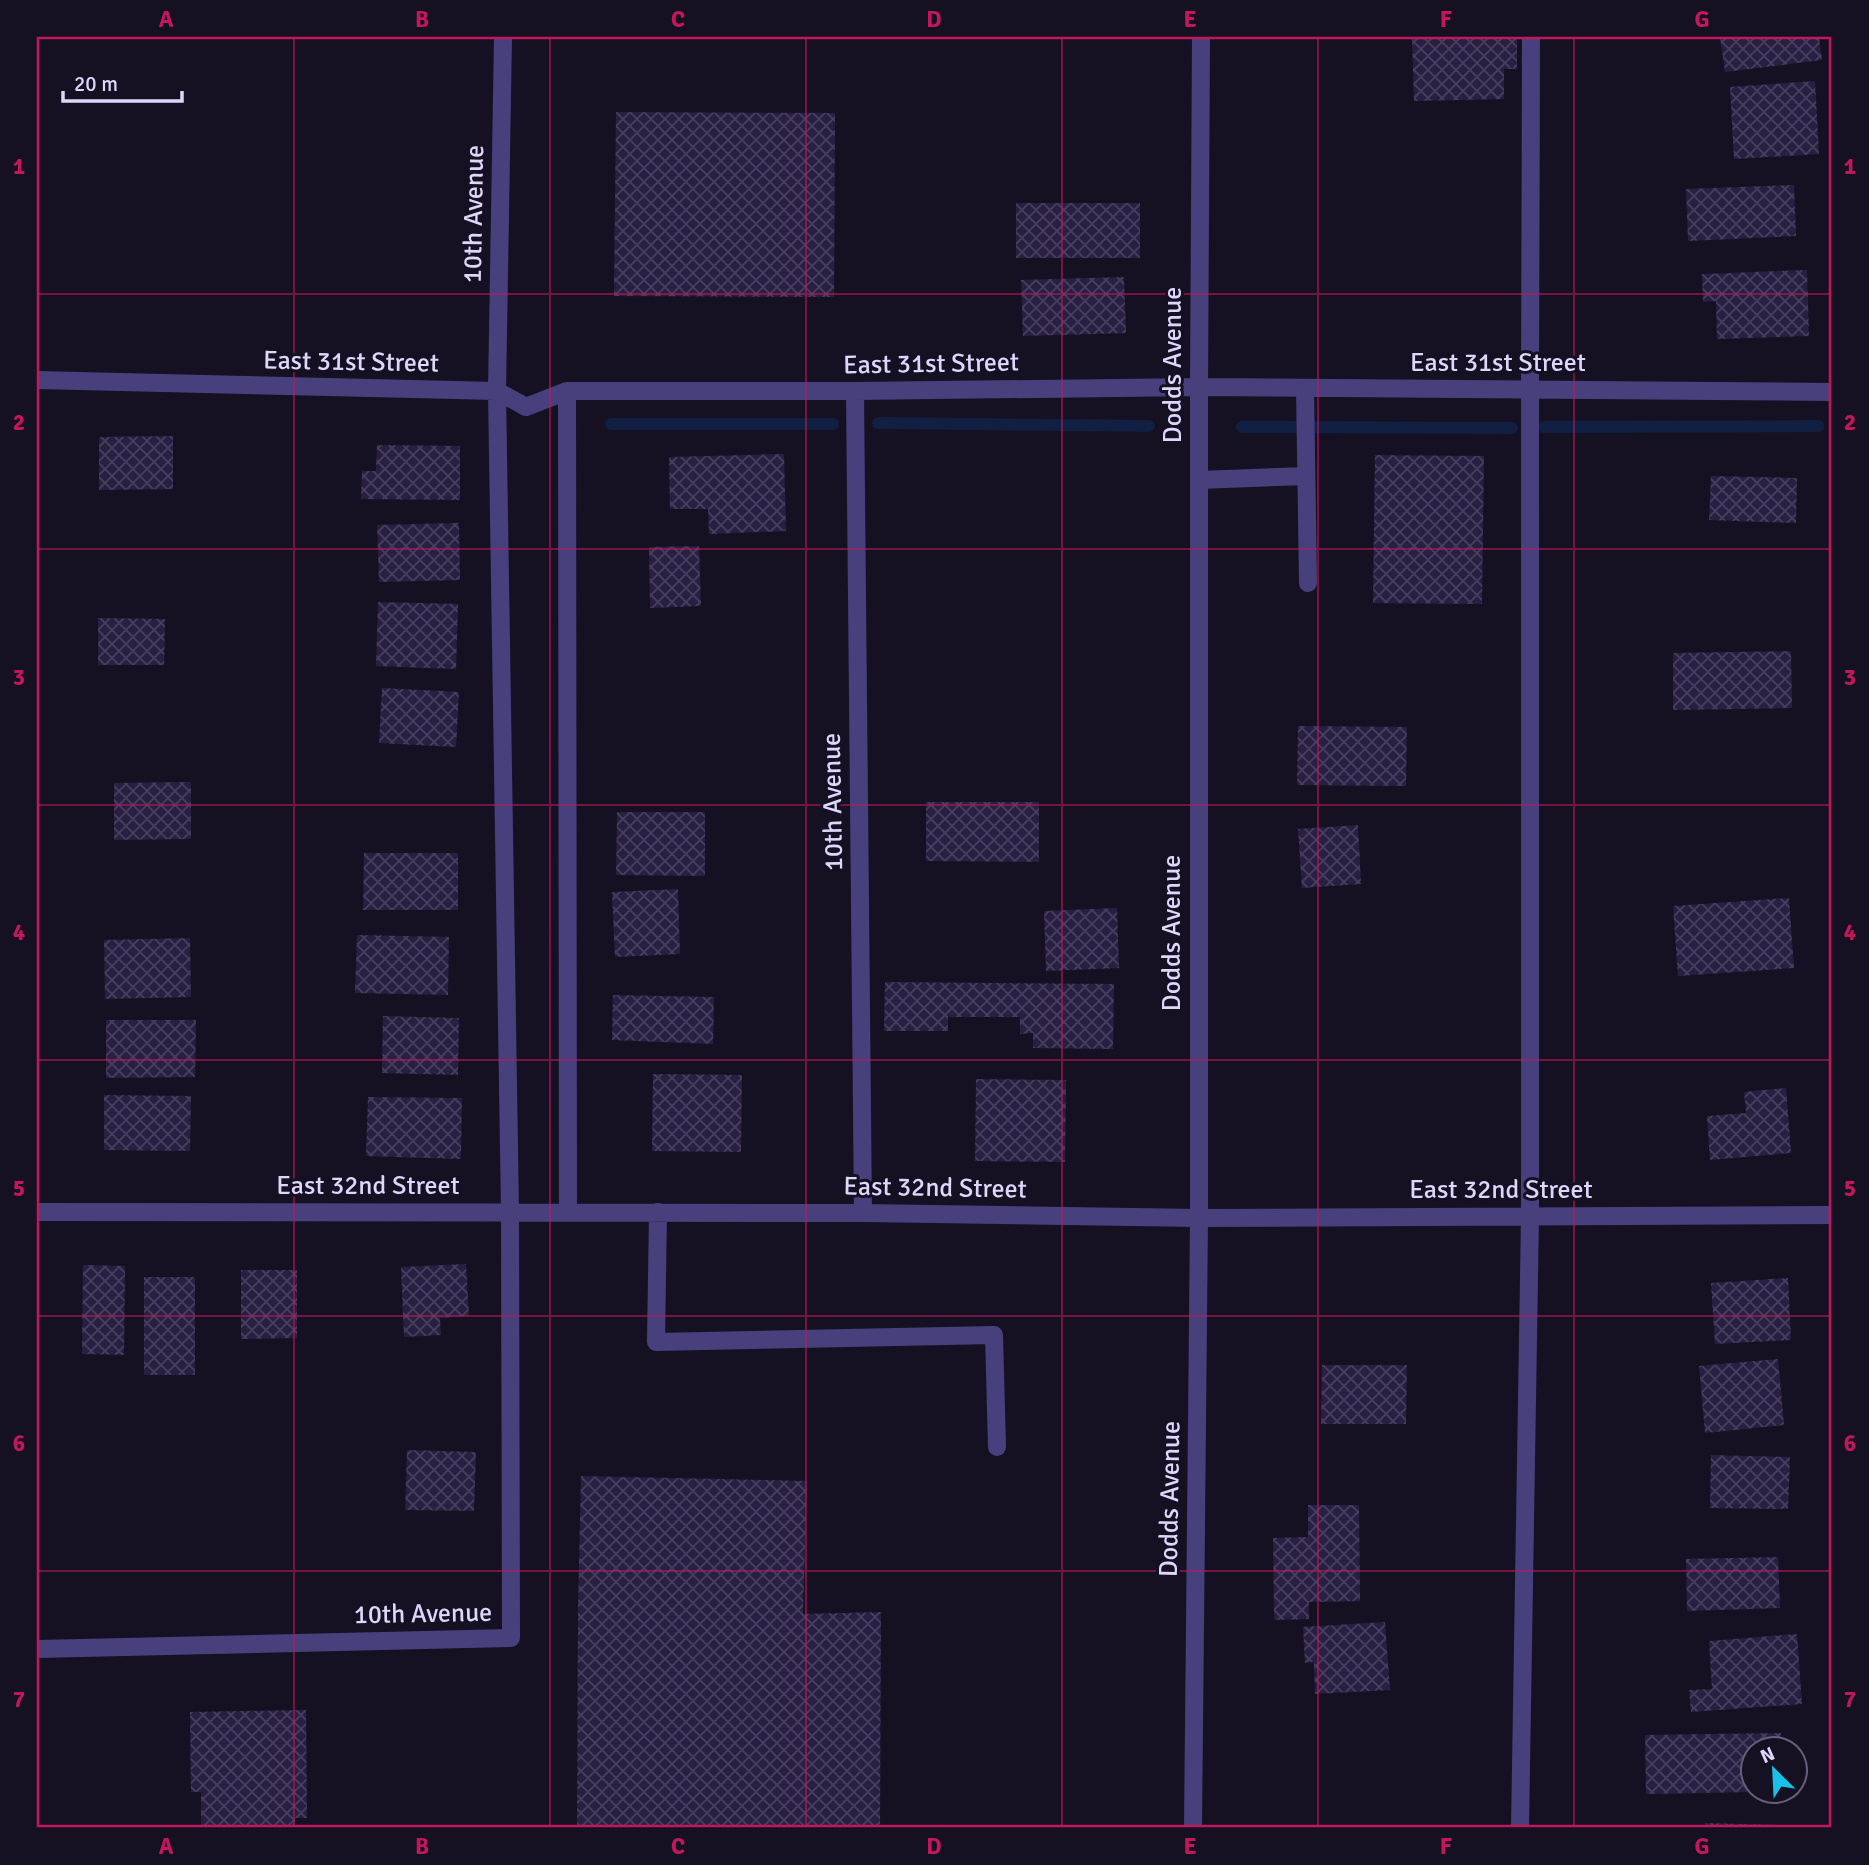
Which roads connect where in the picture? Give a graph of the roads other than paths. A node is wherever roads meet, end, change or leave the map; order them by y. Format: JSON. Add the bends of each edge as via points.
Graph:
{"nodes":[{"id":1,"x":503,"y":37,"type":"edge"},
{"id":2,"x":1201,"y":37,"type":"edge"},
{"id":3,"x":1531,"y":37,"type":"edge"},
{"id":4,"x":37,"y":380,"type":"edge"},
{"id":5,"x":1199,"y":387,"type":"junction"},
{"id":6,"x":1305,"y":388,"type":"junction"},
{"id":7,"x":1530,"y":389,"type":"junction"},
{"id":8,"x":497,"y":391,"type":"junction"},
{"id":9,"x":567,"y":391,"type":"junction"},
{"id":10,"x":855,"y":391,"type":"junction"},
{"id":11,"x":1832,"y":392,"type":"edge"},
{"id":12,"x":1307,"y":476,"type":"junction"},
{"id":13,"x":1199,"y":480,"type":"junction"},
{"id":14,"x":1308,"y":583,"type":"dead end"},
{"id":15,"x":37,"y":1212,"type":"edge"},
{"id":16,"x":510,"y":1212,"type":"junction"},
{"id":17,"x":659,"y":1212,"type":"junction"},
{"id":18,"x":568,"y":1213,"type":"junction"},
{"id":19,"x":863,"y":1213,"type":"junction"},
{"id":20,"x":1832,"y":1215,"type":"edge"},
{"id":21,"x":1530,"y":1216,"type":"junction"},
{"id":22,"x":1199,"y":1218,"type":"junction"},
{"id":23,"x":997,"y":1447,"type":"dead end"},
{"id":24,"x":37,"y":1648,"type":"edge"},
{"id":25,"x":1193,"y":1828,"type":"edge"},
{"id":26,"x":1520,"y":1828,"type":"edge"}],
"edges":[{"from":1,"to":8,"type":"street","name":"10th Avenue"},
{"from":2,"to":5,"type":"street","name":"Dodds Avenue"},
{"from":3,"to":7,"type":"street"},
{"from":4,"to":8,"type":"street","name":"East 31st Street"},
{"from":5,"to":6,"type":"street","name":"East 31st Street"},
{"from":5,"to":10,"type":"street","name":"East 31st Street"},
{"from":5,"to":13,"type":"street","name":"Dodds Avenue"},
{"from":6,"to":7,"type":"street","name":"East 31st Street"},
{"from":6,"to":12,"type":"street"},
{"from":7,"to":11,"type":"street","name":"East 31st Street"},
{"from":7,"to":21,"type":"street"},
{"from":8,"to":9,"type":"street","name":"East 31st Street","via":[[526,407]]},
{"from":8,"to":16,"type":"street","name":"10th Avenue"},
{"from":9,"to":10,"type":"street","name":"East 31st Street"},
{"from":9,"to":18,"type":"street"},
{"from":10,"to":19,"type":"street","name":"10th Avenue"},
{"from":12,"to":13,"type":"street"},
{"from":12,"to":14,"type":"street"},
{"from":13,"to":22,"type":"street","name":"Dodds Avenue"},
{"from":15,"to":16,"type":"street","name":"East 32nd Street"},
{"from":16,"to":18,"type":"street","name":"East 32nd Street"},
{"from":16,"to":24,"type":"street","name":"10th Avenue","via":[[512,1638]]},
{"from":17,"to":18,"type":"street","name":"East 32nd Street"},
{"from":17,"to":19,"type":"street","name":"East 32nd Street"},
{"from":17,"to":23,"type":"street","via":[[656,1342],[995,1335]]},
{"from":19,"to":22,"type":"street","name":"East 32nd Street"},
{"from":20,"to":21,"type":"street","name":"East 32nd Street"},
{"from":21,"to":22,"type":"street","name":"East 32nd Street"},
{"from":21,"to":26,"type":"street"},
{"from":22,"to":25,"type":"street","name":"Dodds Avenue"}]}
